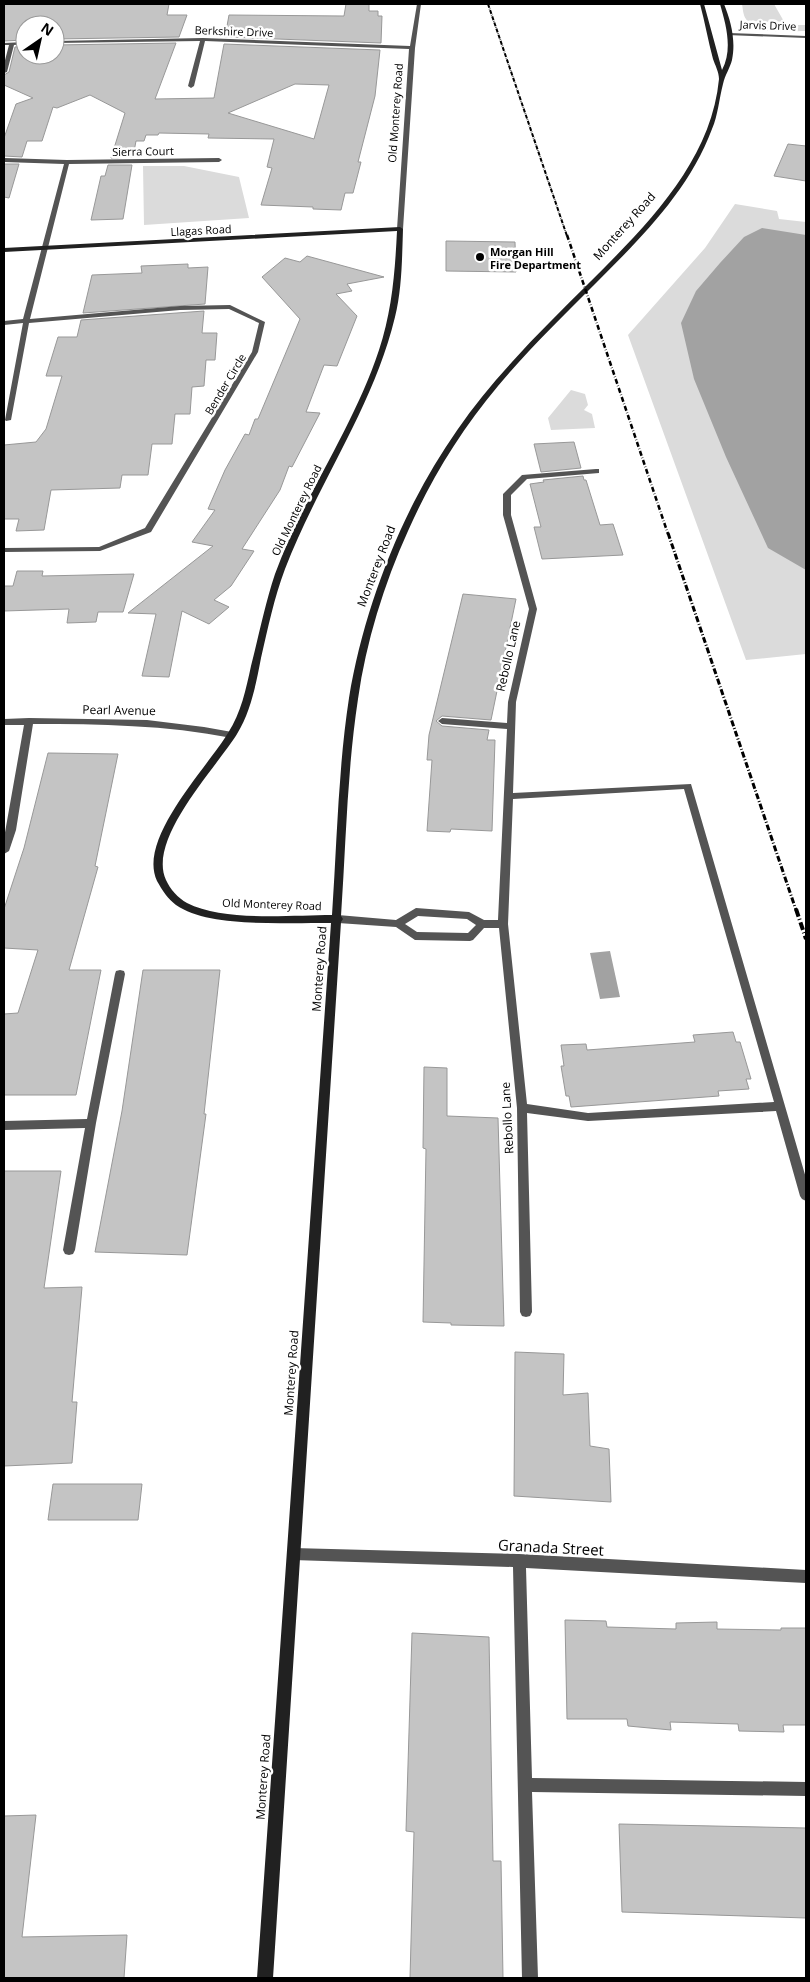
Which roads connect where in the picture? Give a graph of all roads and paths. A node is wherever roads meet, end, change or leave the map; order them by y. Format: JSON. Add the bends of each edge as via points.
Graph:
{"nodes":[{"id":1,"x":420,"y":4,"type":"edge"},
{"id":2,"x":702,"y":4,"type":"edge"},
{"id":3,"x":722,"y":4,"type":"edge"},
{"id":4,"x":729,"y":34,"type":"junction"},
{"id":5,"x":806,"y":37,"type":"edge"},
{"id":6,"x":203,"y":39,"type":"junction"},
{"id":7,"x":65,"y":42,"type":"edge"},
{"id":8,"x":4,"y":44,"type":"edge"},
{"id":9,"x":12,"y":44,"type":"junction"},
{"id":10,"x":15,"y":44,"type":"edge"},
{"id":11,"x":412,"y":48,"type":"junction"},
{"id":12,"x":4,"y":72,"type":"edge"},
{"id":13,"x":722,"y":76,"type":"junction"},
{"id":14,"x":191,"y":86,"type":"dead end"},
{"id":15,"x":4,"y":160,"type":"edge"},
{"id":16,"x":220,"y":160,"type":"dead end"},
{"id":17,"x":67,"y":162,"type":"junction"},
{"id":18,"x":400,"y":230,"type":"junction"},
{"id":19,"x":44,"y":248,"type":"junction"},
{"id":20,"x":4,"y":250,"type":"edge"},
{"id":21,"x":4,"y":322,"type":"edge"},
{"id":22,"x":26,"y":322,"type":"junction"},
{"id":23,"x":8,"y":420,"type":"dead end"},
{"id":24,"x":596,"y":471,"type":"dead end"},
{"id":25,"x":4,"y":550,"type":"edge"},
{"id":26,"x":29,"y":721,"type":"junction"},
{"id":27,"x":442,"y":721,"type":"dead end"},
{"id":28,"x":4,"y":722,"type":"edge"},
{"id":29,"x":511,"y":726,"type":"junction"},
{"id":30,"x":232,"y":735,"type":"junction"},
{"id":31,"x":509,"y":796,"type":"junction"},
{"id":32,"x":7,"y":830,"type":"edge"},
{"id":33,"x":4,"y":850,"type":"edge"},
{"id":34,"x":338,"y":918,"type":"junction"},
{"id":35,"x":398,"y":924,"type":"junction"},
{"id":36,"x":482,"y":924,"type":"junction"},
{"id":37,"x":503,"y":924,"type":"junction"},
{"id":38,"x":120,"y":974,"type":"dead end"},
{"id":39,"x":780,"y":1106,"type":"junction"},
{"id":40,"x":522,"y":1108,"type":"junction"},
{"id":41,"x":91,"y":1123,"type":"junction"},
{"id":42,"x":4,"y":1125,"type":"edge"},
{"id":43,"x":806,"y":1196,"type":"edge"},
{"id":44,"x":69,"y":1250,"type":"dead end"},
{"id":45,"x":526,"y":1312,"type":"dead end"},
{"id":46,"x":293,"y":1554,"type":"junction"},
{"id":47,"x":519,"y":1561,"type":"junction"},
{"id":48,"x":806,"y":1576,"type":"edge"},
{"id":49,"x":525,"y":1785,"type":"junction"},
{"id":50,"x":806,"y":1789,"type":"edge"},
{"id":51,"x":265,"y":1978,"type":"edge"},
{"id":52,"x":530,"y":1978,"type":"edge"}],
"edges":[{"from":1,"to":11,"type":"street","name":"Old Monterey Road"},
{"from":2,"to":13,"type":"main road","via":[[711,31],[714,59]]},
{"from":3,"to":4,"type":"main road","name":"Monterey Road"},
{"from":4,"to":5,"type":"street","name":"Jarvis Drive"},
{"from":4,"to":13,"type":"main road","name":"Monterey Road","via":[[729,60]]},
{"from":6,"to":7,"type":"street","name":"Berkshire Drive"},
{"from":6,"to":11,"type":"street","name":"Berkshire Drive"},
{"from":6,"to":14,"type":"street"},
{"from":8,"to":9,"type":"street"},
{"from":9,"to":10,"type":"street"},
{"from":9,"to":12,"type":"street"},
{"from":11,"to":18,"type":"street","name":"Old Monterey Road"},
{"from":13,"to":34,"type":"main road","name":"Monterey Road","via":[[715,115],[689,170],[675,191],[637,237],[540,334],[470,414],[411,516],[378,600],[354,697],[347,757]]},
{"from":15,"to":17,"type":"street","name":"Sierra Court"},
{"from":16,"to":17,"type":"street","name":"Sierra Court"},
{"from":17,"to":19,"type":"street"},
{"from":18,"to":19,"type":"main road","name":"Llagas Road"},
{"from":18,"to":30,"type":"main road","name":"Old Monterey Road","via":[[398,283],[380,357],[364,399],[282,569],[248,699]]},
{"from":19,"to":20,"type":"main road","name":"Llagas Road"},
{"from":19,"to":22,"type":"street"},
{"from":21,"to":22,"type":"street","name":"Bender Circle"},
{"from":22,"to":23,"type":"street"},
{"from":22,"to":25,"type":"street","name":"Bender Circle","via":[[180,308],[230,307],[262,322],[255,352],[148,530],[100,549]]},
{"from":24,"to":29,"type":"street","name":"Rebollo Lane","via":[[525,477],[507,494],[507,515],[533,609],[512,702]]},
{"from":26,"to":28,"type":"street","name":"Pearl Avenue"},
{"from":26,"to":30,"type":"street","name":"Pearl Avenue","via":[[162,723]]},
{"from":26,"to":32,"type":"street"},
{"from":27,"to":29,"type":"street"},
{"from":29,"to":31,"type":"street","name":"Rebollo Lane"},
{"from":30,"to":34,"type":"main road","name":"Old Monterey Road","via":[[165,833],[158,855],[158,873],[167,891],[182,904],[199,912],[222,916]]},
{"from":31,"to":37,"type":"street","name":"Rebollo Lane"},
{"from":31,"to":39,"type":"street","via":[[688,786]]},
{"from":32,"to":33,"type":"street"},
{"from":34,"to":35,"type":"street"},
{"from":34,"to":46,"type":"main road","name":"Monterey Road"},
{"from":35,"to":36,"type":"street","via":[[416,912],[469,916]]},
{"from":35,"to":36,"type":"street","via":[[415,936],[470,937]]},
{"from":36,"to":37,"type":"street"},
{"from":37,"to":40,"type":"street","name":"Rebollo Lane"},
{"from":38,"to":41,"type":"street"},
{"from":39,"to":40,"type":"street","via":[[588,1117]]},
{"from":39,"to":43,"type":"street"},
{"from":40,"to":45,"type":"street","name":"Rebollo Lane"},
{"from":41,"to":42,"type":"street"},
{"from":41,"to":44,"type":"street"},
{"from":46,"to":47,"type":"street","name":"Granada Street"},
{"from":46,"to":51,"type":"main road","name":"Monterey Road"},
{"from":47,"to":48,"type":"street","name":"Granada Street"},
{"from":47,"to":49,"type":"street"},
{"from":49,"to":50,"type":"street"},
{"from":49,"to":52,"type":"street"}]}
